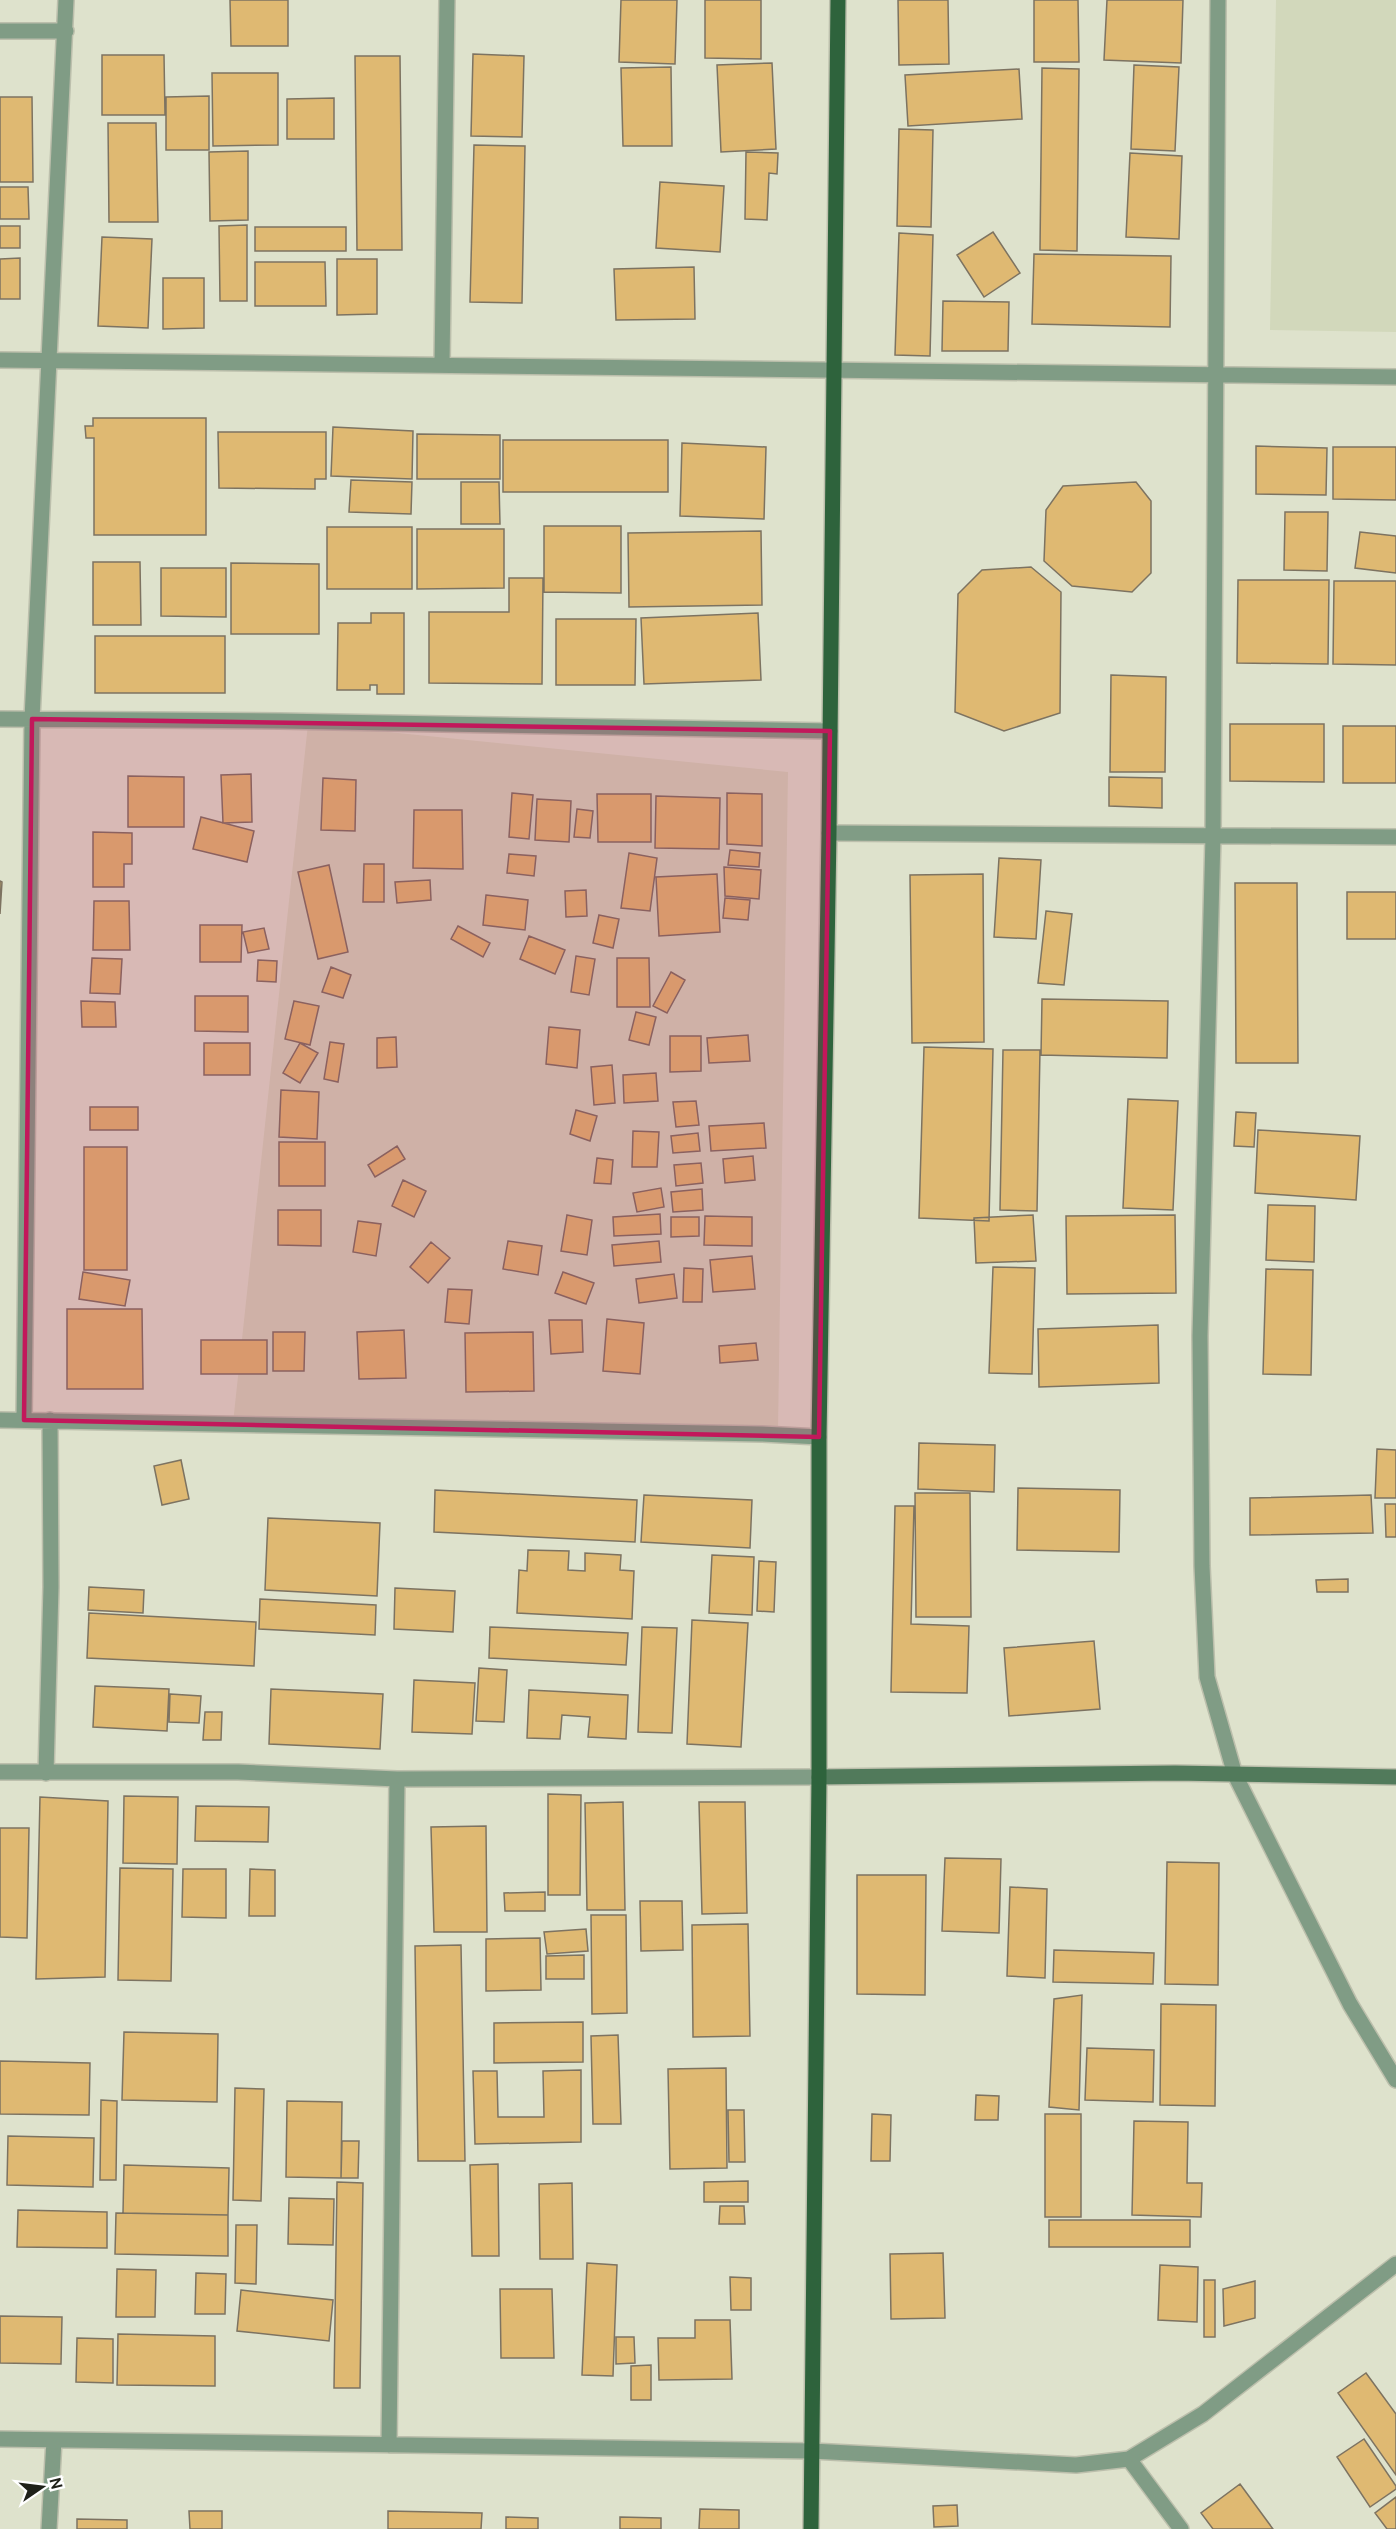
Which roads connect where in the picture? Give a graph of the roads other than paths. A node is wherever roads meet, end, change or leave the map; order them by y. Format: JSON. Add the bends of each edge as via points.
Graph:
{"nodes":[{"id":1,"x":66,"y":0,"type":"edge"},
{"id":2,"x":447,"y":0,"type":"edge"},
{"id":3,"x":838,"y":0,"type":"edge"},
{"id":4,"x":1218,"y":0,"type":"edge"},
{"id":5,"x":0,"y":31,"type":"edge"},
{"id":6,"x":66,"y":31,"type":"junction"},
{"id":7,"x":0,"y":360,"type":"edge"},
{"id":8,"x":50,"y":361,"type":"junction"},
{"id":9,"x":442,"y":365,"type":"junction"},
{"id":10,"x":834,"y":370,"type":"junction"},
{"id":11,"x":1216,"y":375,"type":"junction"},
{"id":12,"x":1396,"y":377,"type":"edge"},
{"id":13,"x":0,"y":719,"type":"edge"},
{"id":14,"x":32,"y":719,"type":"junction"},
{"id":15,"x":830,"y":731,"type":"junction"},
{"id":16,"x":829,"y":833,"type":"junction"},
{"id":17,"x":1213,"y":837,"type":"junction"},
{"id":18,"x":1396,"y":837,"type":"edge"},
{"id":19,"x":0,"y":1420,"type":"edge"},
{"id":20,"x":24,"y":1420,"type":"junction"},
{"id":21,"x":50,"y":1420,"type":"junction"},
{"id":22,"x":819,"y":1437,"type":"junction"},
{"id":23,"x":0,"y":1772,"type":"edge"},
{"id":24,"x":46,"y":1773,"type":"junction"},
{"id":25,"x":1235,"y":1775,"type":"junction"},
{"id":26,"x":819,"y":1776,"type":"junction"},
{"id":27,"x":1396,"y":1777,"type":"edge"},
{"id":28,"x":397,"y":1779,"type":"junction"},
{"id":29,"x":1396,"y":2080,"type":"edge"},
{"id":30,"x":1396,"y":2264,"type":"edge"},
{"id":31,"x":0,"y":2439,"type":"edge"},
{"id":32,"x":54,"y":2440,"type":"junction"},
{"id":33,"x":389,"y":2445,"type":"junction"},
{"id":34,"x":812,"y":2451,"type":"junction"},
{"id":35,"x":1129,"y":2459,"type":"junction"},
{"id":36,"x":49,"y":2529,"type":"edge"},
{"id":37,"x":811,"y":2529,"type":"edge"},
{"id":38,"x":1182,"y":2529,"type":"edge"}],
"edges":[{"from":1,"to":6,"type":"street"},
{"from":2,"to":9,"type":"street"},
{"from":3,"to":10,"type":"main road"},
{"from":4,"to":11,"type":"street"},
{"from":5,"to":6,"type":"street"},
{"from":6,"to":8,"type":"street"},
{"from":7,"to":8,"type":"street"},
{"from":8,"to":9,"type":"street"},
{"from":8,"to":14,"type":"street"},
{"from":9,"to":10,"type":"street"},
{"from":10,"to":11,"type":"street"},
{"from":10,"to":15,"type":"main road"},
{"from":11,"to":12,"type":"street"},
{"from":11,"to":17,"type":"street"},
{"from":13,"to":14,"type":"street"},
{"from":14,"to":15,"type":"street"},
{"from":14,"to":20,"type":"street"},
{"from":15,"to":16,"type":"main road"},
{"from":16,"to":17,"type":"street"},
{"from":16,"to":22,"type":"main road"},
{"from":17,"to":18,"type":"street"},
{"from":17,"to":25,"type":"street","via":[[1200,1336],[1202,1566],[1207,1677]]},
{"from":19,"to":20,"type":"street"},
{"from":20,"to":21,"type":"street"},
{"from":21,"to":22,"type":"street"},
{"from":21,"to":24,"type":"street"},
{"from":22,"to":26,"type":"main road"},
{"from":23,"to":24,"type":"street"},
{"from":24,"to":28,"type":"street","via":[[238,1772]]},
{"from":25,"to":26,"type":"street"},
{"from":25,"to":27,"type":"street"},
{"from":25,"to":29,"type":"street","via":[[1350,2004]]},
{"from":26,"to":28,"type":"street"},
{"from":26,"to":34,"type":"main road"},
{"from":28,"to":33,"type":"street"},
{"from":30,"to":35,"type":"street","via":[[1203,2414]]},
{"from":31,"to":32,"type":"street"},
{"from":32,"to":33,"type":"street"},
{"from":32,"to":36,"type":"street"},
{"from":33,"to":34,"type":"street"},
{"from":34,"to":35,"type":"street","via":[[1076,2465]]},
{"from":34,"to":37,"type":"main road"},
{"from":35,"to":38,"type":"street"}]}
